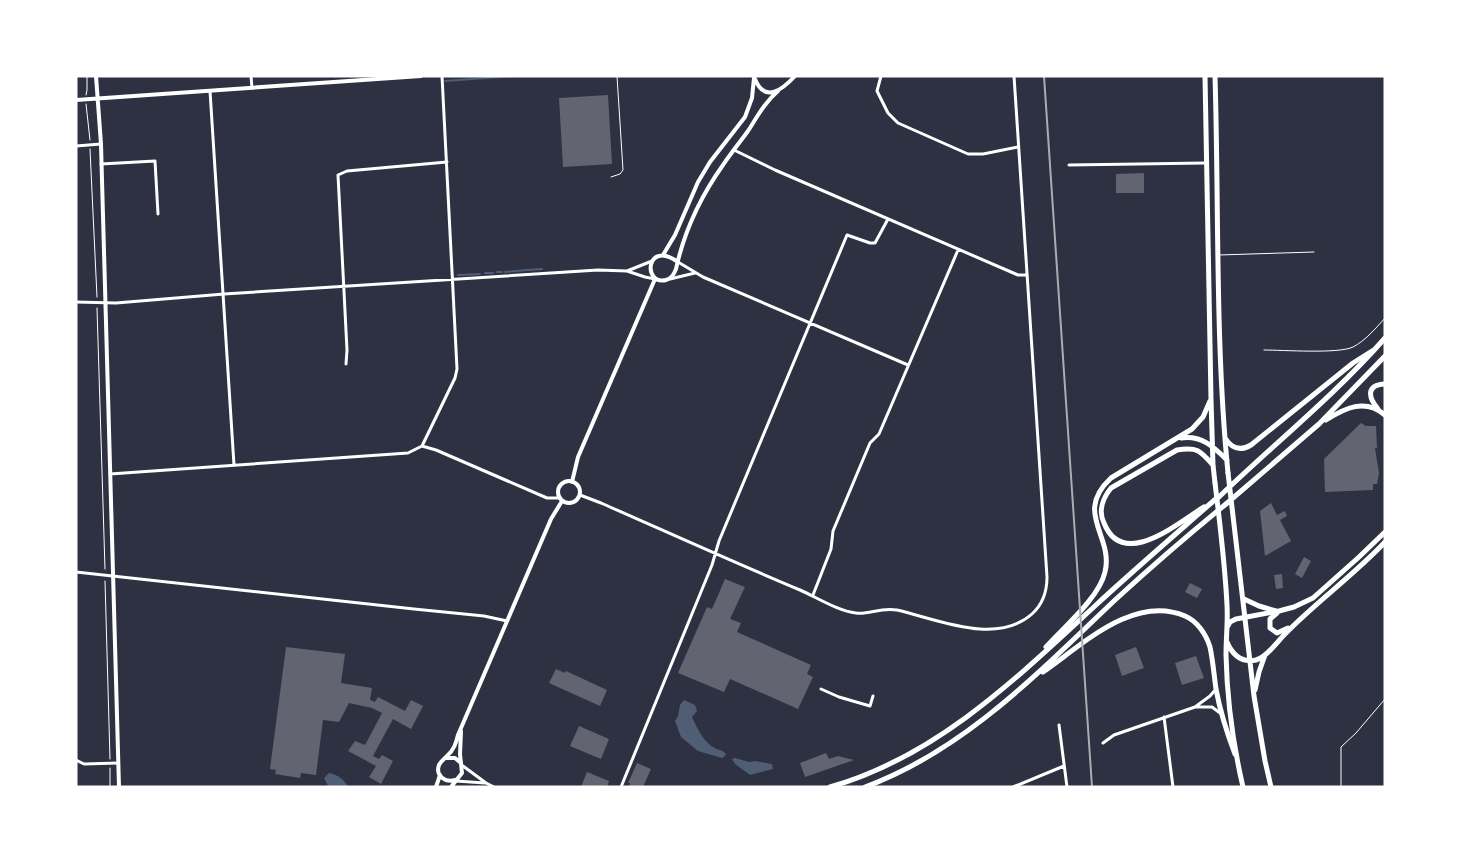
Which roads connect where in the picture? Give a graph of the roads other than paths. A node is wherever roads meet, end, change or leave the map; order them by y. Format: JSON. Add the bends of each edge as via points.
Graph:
{"nodes":[{"id":1,"x":96,"y":76,"type":"edge"},
{"id":2,"x":251,"y":76,"type":"edge"},
{"id":3,"x":422,"y":76,"type":"edge"},
{"id":4,"x":442,"y":76,"type":"edge"},
{"id":5,"x":616,"y":76,"type":"edge"},
{"id":6,"x":790,"y":76,"type":"edge"},
{"id":7,"x":795,"y":76,"type":"edge"},
{"id":8,"x":880,"y":76,"type":"edge"},
{"id":9,"x":1014,"y":76,"type":"edge"},
{"id":10,"x":1204,"y":76,"type":"edge"},
{"id":11,"x":1215,"y":76,"type":"edge"},
{"id":12,"x":754,"y":77,"type":"edge"},
{"id":13,"x":787,"y":85,"type":"junction"},
{"id":14,"x":252,"y":88,"type":"junction"},
{"id":15,"x":210,"y":91,"type":"junction"},
{"id":16,"x":778,"y":91,"type":"junction"},
{"id":17,"x":97,"y":99,"type":"junction"},
{"id":18,"x":76,"y":100,"type":"edge"},
{"id":19,"x":101,"y":144,"type":"junction"},
{"id":20,"x":76,"y":146,"type":"edge"},
{"id":21,"x":1018,"y":147,"type":"junction"},
{"id":22,"x":734,"y":150,"type":"junction"},
{"id":23,"x":447,"y":162,"type":"junction"},
{"id":24,"x":101,"y":164,"type":"junction"},
{"id":25,"x":1205,"y":164,"type":"junction"},
{"id":26,"x":1069,"y":165,"type":"dead end"},
{"id":27,"x":611,"y":176,"type":"dead end"},
{"id":28,"x":158,"y":214,"type":"dead end"},
{"id":29,"x":888,"y":219,"type":"junction"},
{"id":30,"x":958,"y":250,"type":"junction"},
{"id":31,"x":1314,"y":252,"type":"dead end"},
{"id":32,"x":662,"y":255,"type":"junction"},
{"id":33,"x":1217,"y":255,"type":"junction"},
{"id":34,"x":652,"y":261,"type":"junction"},
{"id":35,"x":678,"y":262,"type":"junction"},
{"id":36,"x":626,"y":271,"type":"junction"},
{"id":37,"x":696,"y":273,"type":"junction"},
{"id":38,"x":1026,"y":275,"type":"junction"},
{"id":39,"x":655,"y":279,"type":"junction"},
{"id":40,"x":669,"y":279,"type":"junction"},
{"id":41,"x":453,"y":280,"type":"junction"},
{"id":42,"x":343,"y":287,"type":"junction"},
{"id":43,"x":224,"y":294,"type":"junction"},
{"id":44,"x":76,"y":302,"type":"edge"},
{"id":45,"x":105,"y":302,"type":"junction"},
{"id":46,"x":1385,"y":318,"type":"edge"},
{"id":47,"x":810,"y":324,"type":"junction"},
{"id":48,"x":1385,"y":338,"type":"edge"},
{"id":49,"x":1376,"y":348,"type":"junction"},
{"id":50,"x":1264,"y":350,"type":"dead end"},
{"id":51,"x":1385,"y":356,"type":"edge"},
{"id":52,"x":346,"y":364,"type":"dead end"},
{"id":53,"x":908,"y":365,"type":"junction"},
{"id":54,"x":1385,"y":384,"type":"edge"},
{"id":55,"x":1211,"y":399,"type":"junction"},
{"id":56,"x":1379,"y":410,"type":"junction"},
{"id":57,"x":1385,"y":415,"type":"edge"},
{"id":58,"x":1319,"y":424,"type":"junction"},
{"id":59,"x":1225,"y":438,"type":"junction"},
{"id":60,"x":1178,"y":439,"type":"junction"},
{"id":61,"x":1212,"y":445,"type":"junction"},
{"id":62,"x":422,"y":446,"type":"junction"},
{"id":63,"x":1227,"y":460,"type":"junction"},
{"id":64,"x":234,"y":465,"type":"junction"},
{"id":65,"x":1213,"y":465,"type":"junction"},
{"id":66,"x":110,"y":474,"type":"junction"},
{"id":67,"x":572,"y":482,"type":"junction"},
{"id":68,"x":580,"y":495,"type":"junction"},
{"id":69,"x":1219,"y":497,"type":"junction"},
{"id":70,"x":561,"y":500,"type":"junction"},
{"id":71,"x":1385,"y":532,"type":"edge"},
{"id":72,"x":1385,"y":542,"type":"edge"},
{"id":73,"x":715,"y":553,"type":"junction"},
{"id":74,"x":76,"y":572,"type":"edge"},
{"id":75,"x":113,"y":576,"type":"junction"},
{"id":76,"x":812,"y":595,"type":"junction"},
{"id":77,"x":1244,"y":599,"type":"junction"},
{"id":78,"x":1279,"y":611,"type":"junction"},
{"id":79,"x":1245,"y":617,"type":"junction"},
{"id":80,"x":507,"y":621,"type":"junction"},
{"id":81,"x":1294,"y":625,"type":"junction"},
{"id":82,"x":1227,"y":629,"type":"junction"},
{"id":83,"x":1226,"y":639,"type":"junction"},
{"id":84,"x":1265,"y":654,"type":"junction"},
{"id":85,"x":1250,"y":660,"type":"junction"},
{"id":86,"x":1022,"y":673,"type":"junction"},
{"id":87,"x":1029,"y":682,"type":"junction"},
{"id":88,"x":1216,"y":688,"type":"junction"},
{"id":89,"x":821,"y":689,"type":"dead end"},
{"id":90,"x":873,"y":696,"type":"dead end"},
{"id":91,"x":1254,"y":696,"type":"junction"},
{"id":92,"x":1195,"y":707,"type":"junction"},
{"id":93,"x":1221,"y":713,"type":"junction"},
{"id":94,"x":1164,"y":717,"type":"junction"},
{"id":95,"x":1059,"y":725,"type":"dead end"},
{"id":96,"x":461,"y":731,"type":"junction"},
{"id":97,"x":1103,"y":744,"type":"dead end"},
{"id":98,"x":446,"y":758,"type":"junction"},
{"id":99,"x":76,"y":760,"type":"edge"},
{"id":100,"x":1237,"y":761,"type":"junction"},
{"id":101,"x":119,"y":763,"type":"junction"},
{"id":102,"x":462,"y":764,"type":"junction"},
{"id":103,"x":1064,"y":766,"type":"junction"},
{"id":104,"x":440,"y":775,"type":"junction"},
{"id":105,"x":456,"y":780,"type":"junction"},
{"id":106,"x":486,"y":783,"type":"junction"},
{"id":107,"x":120,"y":787,"type":"edge"},
{"id":108,"x":436,"y":787,"type":"edge"},
{"id":109,"x":451,"y":787,"type":"edge"},
{"id":110,"x":494,"y":787,"type":"edge"},
{"id":111,"x":621,"y":787,"type":"edge"},
{"id":112,"x":830,"y":787,"type":"edge"},
{"id":113,"x":865,"y":787,"type":"edge"},
{"id":114,"x":1013,"y":787,"type":"edge"},
{"id":115,"x":1067,"y":787,"type":"edge"},
{"id":116,"x":1173,"y":787,"type":"edge"},
{"id":117,"x":1243,"y":787,"type":"edge"},
{"id":118,"x":1271,"y":787,"type":"edge"}],
"edges":[{"from":1,"to":17,"type":"street"},
{"from":2,"to":14,"type":"street"},
{"from":3,"to":14,"type":"street"},
{"from":4,"to":23,"type":"street"},
{"from":5,"to":27,"type":"lane","via":[[623,170]]},
{"from":6,"to":13,"type":"street"},
{"from":7,"to":13,"type":"street"},
{"from":8,"to":21,"type":"street","via":[[877,91],[888,113],[898,122],[968,154]]},
{"from":9,"to":21,"type":"street"},
{"from":10,"to":25,"type":"main road"},
{"from":11,"to":33,"type":"main road"},
{"from":12,"to":16,"type":"street","via":[[764,90]]},
{"from":12,"to":32,"type":"street","via":[[752,98],[745,117],[710,162]]},
{"from":13,"to":16,"type":"street"},
{"from":14,"to":15,"type":"street"},
{"from":15,"to":17,"type":"street"},
{"from":15,"to":43,"type":"street"},
{"from":16,"to":22,"type":"street","via":[[768,100]]},
{"from":17,"to":18,"type":"street"},
{"from":17,"to":19,"type":"street"},
{"from":19,"to":20,"type":"street"},
{"from":19,"to":24,"type":"street"},
{"from":21,"to":38,"type":"street"},
{"from":22,"to":29,"type":"street"},
{"from":22,"to":35,"type":"street","via":[[696,212]]},
{"from":23,"to":41,"type":"street"},
{"from":23,"to":42,"type":"street","via":[[347,171],[338,175]]},
{"from":24,"to":28,"type":"street","via":[[155,161]]},
{"from":24,"to":45,"type":"street"},
{"from":25,"to":26,"type":"street"},
{"from":25,"to":55,"type":"main road"},
{"from":29,"to":30,"type":"street"},
{"from":29,"to":47,"type":"street","via":[[875,243],[847,235]]},
{"from":30,"to":38,"type":"street","via":[[1018,275]]},
{"from":30,"to":53,"type":"street"},
{"from":31,"to":33,"type":"lane"},
{"from":32,"to":34,"type":"street"},
{"from":32,"to":35,"type":"street"},
{"from":33,"to":59,"type":"main road"},
{"from":34,"to":36,"type":"street"},
{"from":34,"to":39,"type":"street","via":[[651,272]]},
{"from":35,"to":37,"type":"street"},
{"from":35,"to":40,"type":"street"},
{"from":36,"to":39,"type":"street"},
{"from":36,"to":41,"type":"street"},
{"from":37,"to":40,"type":"street"},
{"from":37,"to":47,"type":"street"},
{"from":38,"to":76,"type":"street","via":[[1047,588],[1036,611],[1008,627],[984,629],[883,608],[856,613]]},
{"from":39,"to":40,"type":"street"},
{"from":39,"to":67,"type":"street","via":[[578,457]]},
{"from":41,"to":42,"type":"street"},
{"from":41,"to":62,"type":"street","via":[[457,373]]},
{"from":42,"to":43,"type":"street"},
{"from":42,"to":52,"type":"street"},
{"from":43,"to":45,"type":"street"},
{"from":43,"to":64,"type":"street"},
{"from":44,"to":45,"type":"street"},
{"from":45,"to":66,"type":"street"},
{"from":46,"to":50,"type":"lane","via":[[1361,343],[1351,348]]},
{"from":47,"to":53,"type":"street"},
{"from":47,"to":73,"type":"street"},
{"from":48,"to":49,"type":"main road"},
{"from":49,"to":59,"type":"main road","via":[[1246,448],[1236,448]]},
{"from":49,"to":69,"type":"main road","via":[[1333,393]]},
{"from":51,"to":58,"type":"main road"},
{"from":53,"to":76,"type":"street","via":[[879,434],[870,443],[833,531],[831,549]]},
{"from":54,"to":56,"type":"main road","via":[[1378,384],[1370,392],[1370,398]]},
{"from":55,"to":60,"type":"main road","via":[[1198,424]]},
{"from":55,"to":61,"type":"main road"},
{"from":56,"to":57,"type":"main road"},
{"from":56,"to":58,"type":"main road","via":[[1362,405],[1345,408]]},
{"from":58,"to":87,"type":"main road","via":[[1186,536]]},
{"from":59,"to":63,"type":"main road"},
{"from":60,"to":61,"type":"main road","via":[[1197,438]]},
{"from":60,"to":86,"type":"main road","via":[[1104,485],[1098,494],[1094,514],[1106,548],[1102,580],[1096,592]]},
{"from":61,"to":63,"type":"main road"},
{"from":61,"to":65,"type":"main road"},
{"from":62,"to":64,"type":"street","via":[[408,453]]},
{"from":62,"to":70,"type":"street","via":[[547,498]]},
{"from":63,"to":77,"type":"main road"},
{"from":64,"to":66,"type":"street"},
{"from":65,"to":69,"type":"main road","via":[[1196,449],[1177,450],[1111,488],[1102,504],[1102,521],[1120,542],[1142,543]]},
{"from":65,"to":82,"type":"main road"},
{"from":66,"to":75,"type":"street"},
{"from":67,"to":68,"type":"street","via":[[580,488]]},
{"from":67,"to":70,"type":"street","via":[[562,484],[558,491]]},
{"from":68,"to":70,"type":"street","via":[[573,503]]},
{"from":68,"to":73,"type":"street"},
{"from":69,"to":86,"type":"main road"},
{"from":70,"to":80,"type":"street"},
{"from":71,"to":78,"type":"main road","via":[[1313,598]]},
{"from":72,"to":81,"type":"main road"},
{"from":73,"to":76,"type":"street"},
{"from":73,"to":111,"type":"street"},
{"from":74,"to":75,"type":"street"},
{"from":75,"to":80,"type":"street"},
{"from":75,"to":101,"type":"street"},
{"from":77,"to":78,"type":"main road"},
{"from":77,"to":79,"type":"main road"},
{"from":78,"to":79,"type":"main road"},
{"from":78,"to":81,"type":"main road","via":[[1270,619],[1272,630],[1280,633]]},
{"from":79,"to":82,"type":"main road","via":[[1230,622]]},
{"from":79,"to":85,"type":"main road"},
{"from":80,"to":96,"type":"street"},
{"from":81,"to":84,"type":"main road"},
{"from":82,"to":83,"type":"main road"},
{"from":83,"to":85,"type":"main road","via":[[1234,655]]},
{"from":83,"to":100,"type":"main road","via":[[1227,679]]},
{"from":84,"to":85,"type":"main road","via":[[1258,660]]},
{"from":84,"to":91,"type":"main road"},
{"from":85,"to":91,"type":"main road"},
{"from":86,"to":112,"type":"main road","via":[[984,705],[928,743],[873,772]]},
{"from":87,"to":88,"type":"main road","via":[[1116,622],[1155,610],[1190,618],[1200,628],[1210,647]]},
{"from":87,"to":113,"type":"main road","via":[[946,745]]},
{"from":88,"to":92,"type":"street"},
{"from":88,"to":93,"type":"main road"},
{"from":89,"to":90,"type":"street","via":[[870,706]]},
{"from":91,"to":118,"type":"main road"},
{"from":92,"to":93,"type":"street","via":[[1212,708]]},
{"from":92,"to":94,"type":"street"},
{"from":93,"to":100,"type":"main road"},
{"from":94,"to":97,"type":"street","via":[[1114,735]]},
{"from":94,"to":116,"type":"street"},
{"from":95,"to":103,"type":"street"},
{"from":96,"to":98,"type":"street"},
{"from":96,"to":102,"type":"street"},
{"from":98,"to":102,"type":"street","via":[[456,758]]},
{"from":98,"to":104,"type":"street","via":[[439,766]]},
{"from":99,"to":101,"type":"street","via":[[84,764]]},
{"from":100,"to":117,"type":"main road"},
{"from":101,"to":107,"type":"street"},
{"from":102,"to":105,"type":"street","via":[[461,776]]},
{"from":102,"to":106,"type":"street"},
{"from":103,"to":114,"type":"street"},
{"from":103,"to":115,"type":"street"},
{"from":104,"to":105,"type":"street","via":[[447,781]]},
{"from":104,"to":108,"type":"street"},
{"from":105,"to":106,"type":"street"},
{"from":105,"to":109,"type":"street"},
{"from":106,"to":110,"type":"street"}]}
